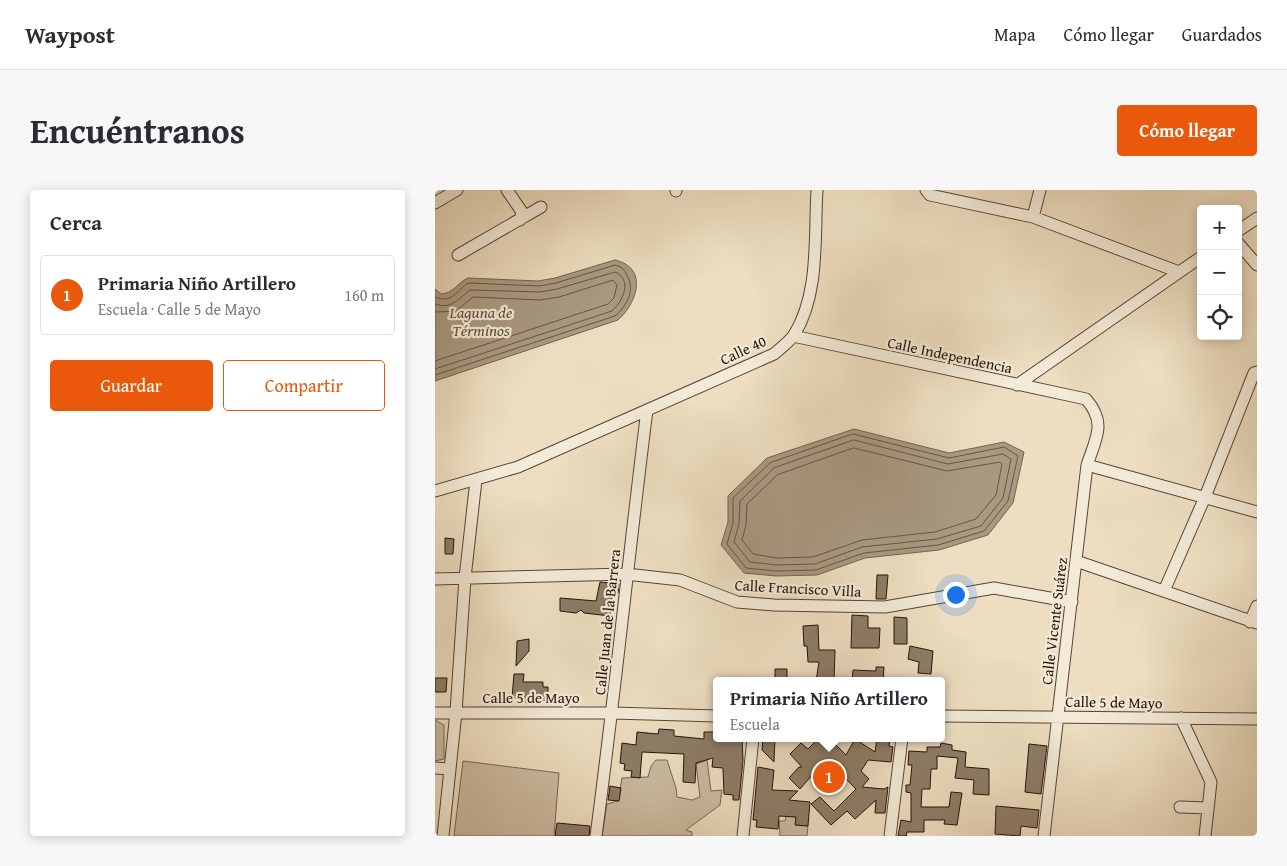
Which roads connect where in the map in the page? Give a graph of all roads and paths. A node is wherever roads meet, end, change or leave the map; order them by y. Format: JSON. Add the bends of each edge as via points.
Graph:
{"nodes":[{"id":1,"x":457,"y":190,"type":"edge"},
{"id":2,"x":507,"y":190,"type":"edge"},
{"id":3,"x":817,"y":190,"type":"edge"},
{"id":4,"x":926,"y":190,"type":"edge"},
{"id":5,"x":1040,"y":190,"type":"edge"},
{"id":6,"x":435,"y":203,"type":"edge"},
{"id":7,"x":541,"y":207,"type":"dead end"},
{"id":8,"x":1033,"y":217,"type":"junction"},
{"id":9,"x":1257,"y":218,"type":"edge"},
{"id":10,"x":520,"y":220,"type":"junction"},
{"id":11,"x":1242,"y":228,"type":"edge"},
{"id":12,"x":1242,"y":248,"type":"edge"},
{"id":13,"x":458,"y":256,"type":"dead end"},
{"id":14,"x":1197,"y":260,"type":"edge"},
{"id":15,"x":1257,"y":265,"type":"edge"},
{"id":16,"x":1179,"y":272,"type":"junction"},
{"id":17,"x":793,"y":336,"type":"junction"},
{"id":18,"x":1255,"y":372,"type":"edge"},
{"id":19,"x":1017,"y":385,"type":"junction"},
{"id":20,"x":647,"y":410,"type":"junction"},
{"id":21,"x":1096,"y":411,"type":"joint"},
{"id":22,"x":1087,"y":465,"type":"junction"},
{"id":23,"x":476,"y":480,"type":"junction"},
{"id":24,"x":435,"y":492,"type":"edge"},
{"id":25,"x":1205,"y":497,"type":"junction"},
{"id":26,"x":1257,"y":512,"type":"edge"},
{"id":27,"x":1076,"y":561,"type":"junction"},
{"id":28,"x":626,"y":574,"type":"junction"},
{"id":29,"x":435,"y":578,"type":"edge"},
{"id":30,"x":465,"y":578,"type":"junction"},
{"id":31,"x":1164,"y":591,"type":"junction"},
{"id":32,"x":1071,"y":602,"type":"junction"},
{"id":33,"x":1257,"y":606,"type":"edge"},
{"id":34,"x":1254,"y":622,"type":"edge"},
{"id":35,"x":456,"y":712,"type":"junction"},
{"id":36,"x":613,"y":712,"type":"junction"},
{"id":37,"x":435,"y":713,"type":"edge"},
{"id":38,"x":713,"y":716,"type":"edge"},
{"id":39,"x":945,"y":716,"type":"edge"},
{"id":40,"x":1058,"y":716,"type":"junction"},
{"id":41,"x":1181,"y":718,"type":"junction"},
{"id":42,"x":1257,"y":719,"type":"edge"},
{"id":43,"x":753,"y":742,"type":"edge"},
{"id":44,"x":902,"y":742,"type":"edge"},
{"id":45,"x":435,"y":768,"type":"edge"},
{"id":46,"x":449,"y":769,"type":"junction"},
{"id":47,"x":1179,"y":807,"type":"dead end"},
{"id":48,"x":1208,"y":808,"type":"junction"},
{"id":49,"x":443,"y":836,"type":"edge"},
{"id":50,"x":596,"y":836,"type":"edge"},
{"id":51,"x":743,"y":836,"type":"edge"},
{"id":52,"x":890,"y":836,"type":"edge"},
{"id":53,"x":1044,"y":836,"type":"edge"},
{"id":54,"x":1205,"y":836,"type":"edge"}],
"edges":[{"from":1,"to":6,"type":"street"},
{"from":2,"to":10,"type":"street","via":[[522,212]]},
{"from":3,"to":17,"type":"street","name":"Calle 40","via":[[811,290]]},
{"from":4,"to":8,"type":"street","via":[[930,195]]},
{"from":5,"to":8,"type":"street"},
{"from":7,"to":10,"type":"street"},
{"from":8,"to":16,"type":"street"},
{"from":9,"to":11,"type":"street"},
{"from":10,"to":13,"type":"street"},
{"from":12,"to":15,"type":"street"},
{"from":14,"to":16,"type":"street"},
{"from":16,"to":19,"type":"street"},
{"from":17,"to":19,"type":"street","name":"Calle Independencia"},
{"from":17,"to":20,"type":"street","name":"Calle 40","via":[[774,354]]},
{"from":18,"to":25,"type":"street"},
{"from":19,"to":21,"type":"street","name":"Calle Independencia","via":[[1085,399]]},
{"from":20,"to":23,"type":"street","via":[[518,467]]},
{"from":20,"to":28,"type":"street","name":"Calle Juan de la Barrera"},
{"from":21,"to":22,"type":"street","name":"Calle Vicente Suárez","via":[[1099,431]]},
{"from":22,"to":25,"type":"street"},
{"from":22,"to":27,"type":"street","name":"Calle Vicente Suárez"},
{"from":23,"to":24,"type":"street"},
{"from":23,"to":30,"type":"street"},
{"from":25,"to":26,"type":"street"},
{"from":25,"to":31,"type":"street"},
{"from":27,"to":31,"type":"street"},
{"from":27,"to":32,"type":"street","name":"Calle Vicente Suárez"},
{"from":28,"to":30,"type":"street","name":"Calle Francisco Villa"},
{"from":28,"to":32,"type":"street","name":"Calle Francisco Villa","via":[[680,580],[737,602],[885,606],[994,588]]},
{"from":28,"to":36,"type":"street","name":"Calle Juan de la Barrera"},
{"from":29,"to":30,"type":"street","name":"Calle Francisco Villa"},
{"from":30,"to":35,"type":"street"},
{"from":31,"to":34,"type":"street"},
{"from":32,"to":40,"type":"street","name":"Calle Vicente Suárez"},
{"from":33,"to":34,"type":"street"},
{"from":35,"to":36,"type":"street","name":"Calle 5 de Mayo"},
{"from":35,"to":37,"type":"street","name":"Calle 5 de Mayo"},
{"from":35,"to":46,"type":"street"},
{"from":36,"to":38,"type":"street","name":"Calle 5 de Mayo"},
{"from":36,"to":50,"type":"street","name":"Calle Juan de la Barrera"},
{"from":39,"to":40,"type":"street","name":"Calle 5 de Mayo"},
{"from":40,"to":41,"type":"street","name":"Calle 5 de Mayo"},
{"from":40,"to":53,"type":"street","name":"Calle Vicente Suárez"},
{"from":41,"to":42,"type":"street","name":"Calle 5 de Mayo"},
{"from":41,"to":48,"type":"street","via":[[1211,782]]},
{"from":43,"to":51,"type":"street"},
{"from":44,"to":52,"type":"street"},
{"from":45,"to":46,"type":"street"},
{"from":46,"to":49,"type":"street"},
{"from":47,"to":48,"type":"street"},
{"from":48,"to":54,"type":"street"}]}
